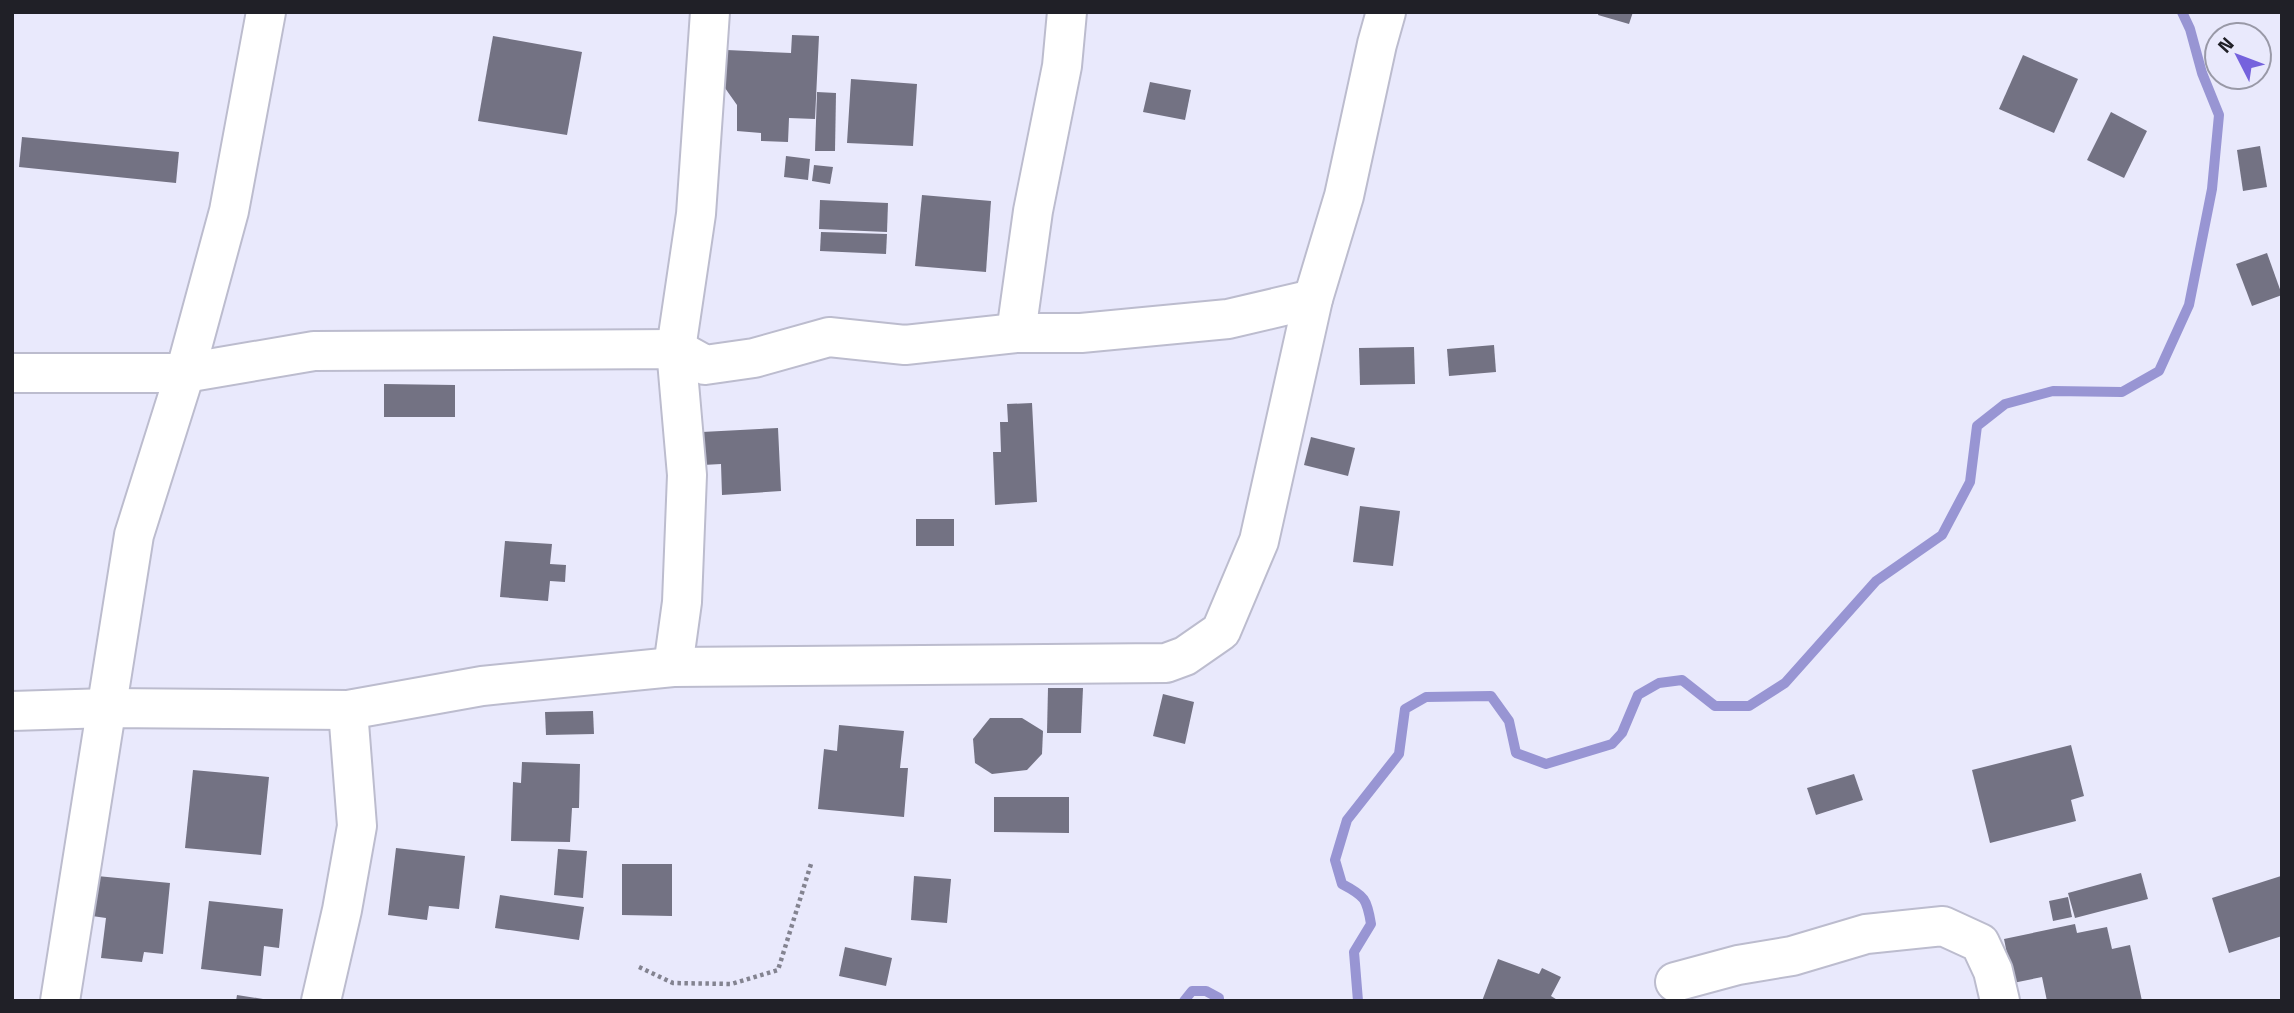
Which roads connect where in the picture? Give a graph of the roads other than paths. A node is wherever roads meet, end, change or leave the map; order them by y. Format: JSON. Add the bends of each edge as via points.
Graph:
{"nodes":[{"id":1,"x":266,"y":12,"type":"edge"},
{"id":2,"x":710,"y":12,"type":"edge"},
{"id":3,"x":1067,"y":12,"type":"edge"},
{"id":4,"x":1386,"y":12,"type":"edge"},
{"id":5,"x":1313,"y":299,"type":"junction"},
{"id":6,"x":1016,"y":334,"type":"junction"},
{"id":7,"x":676,"y":349,"type":"junction"},
{"id":8,"x":12,"y":373,"type":"edge"},
{"id":9,"x":185,"y":373,"type":"junction"},
{"id":10,"x":673,"y":667,"type":"junction"},
{"id":11,"x":108,"y":708,"type":"junction"},
{"id":12,"x":348,"y":710,"type":"junction"},
{"id":13,"x":12,"y":711,"type":"edge"},
{"id":14,"x":1675,"y":982,"type":"dead end"},
{"id":15,"x":60,"y":1001,"type":"edge"},
{"id":16,"x":321,"y":1001,"type":"edge"},
{"id":17,"x":2000,"y":1001,"type":"edge"}],
"edges":[{"from":1,"to":9,"type":"street","via":[[229,211]]},
{"from":2,"to":7,"type":"street","via":[[696,214]]},
{"from":3,"to":6,"type":"street","via":[[1062,66],[1033,211]]},
{"from":4,"to":5,"type":"street","via":[[1344,196]]},
{"from":5,"to":6,"type":"street","via":[[1228,319],[1081,333]]},
{"from":5,"to":10,"type":"street","via":[[1259,541],[1221,631],[1185,656],[1166,663]]},
{"from":6,"to":7,"type":"street","via":[[905,345],[830,337],[754,358],[705,365]]},
{"from":7,"to":9,"type":"street","via":[[314,351]]},
{"from":7,"to":10,"type":"street","via":[[687,475],[682,602]]},
{"from":8,"to":9,"type":"street"},
{"from":9,"to":11,"type":"street","via":[[134,535]]},
{"from":10,"to":12,"type":"street","via":[[482,686]]},
{"from":11,"to":12,"type":"street"},
{"from":11,"to":13,"type":"street"},
{"from":11,"to":15,"type":"street"},
{"from":12,"to":16,"type":"street","via":[[357,827]]},
{"from":14,"to":17,"type":"street","via":[[1866,934],[1943,926],[1980,943]]}]}
